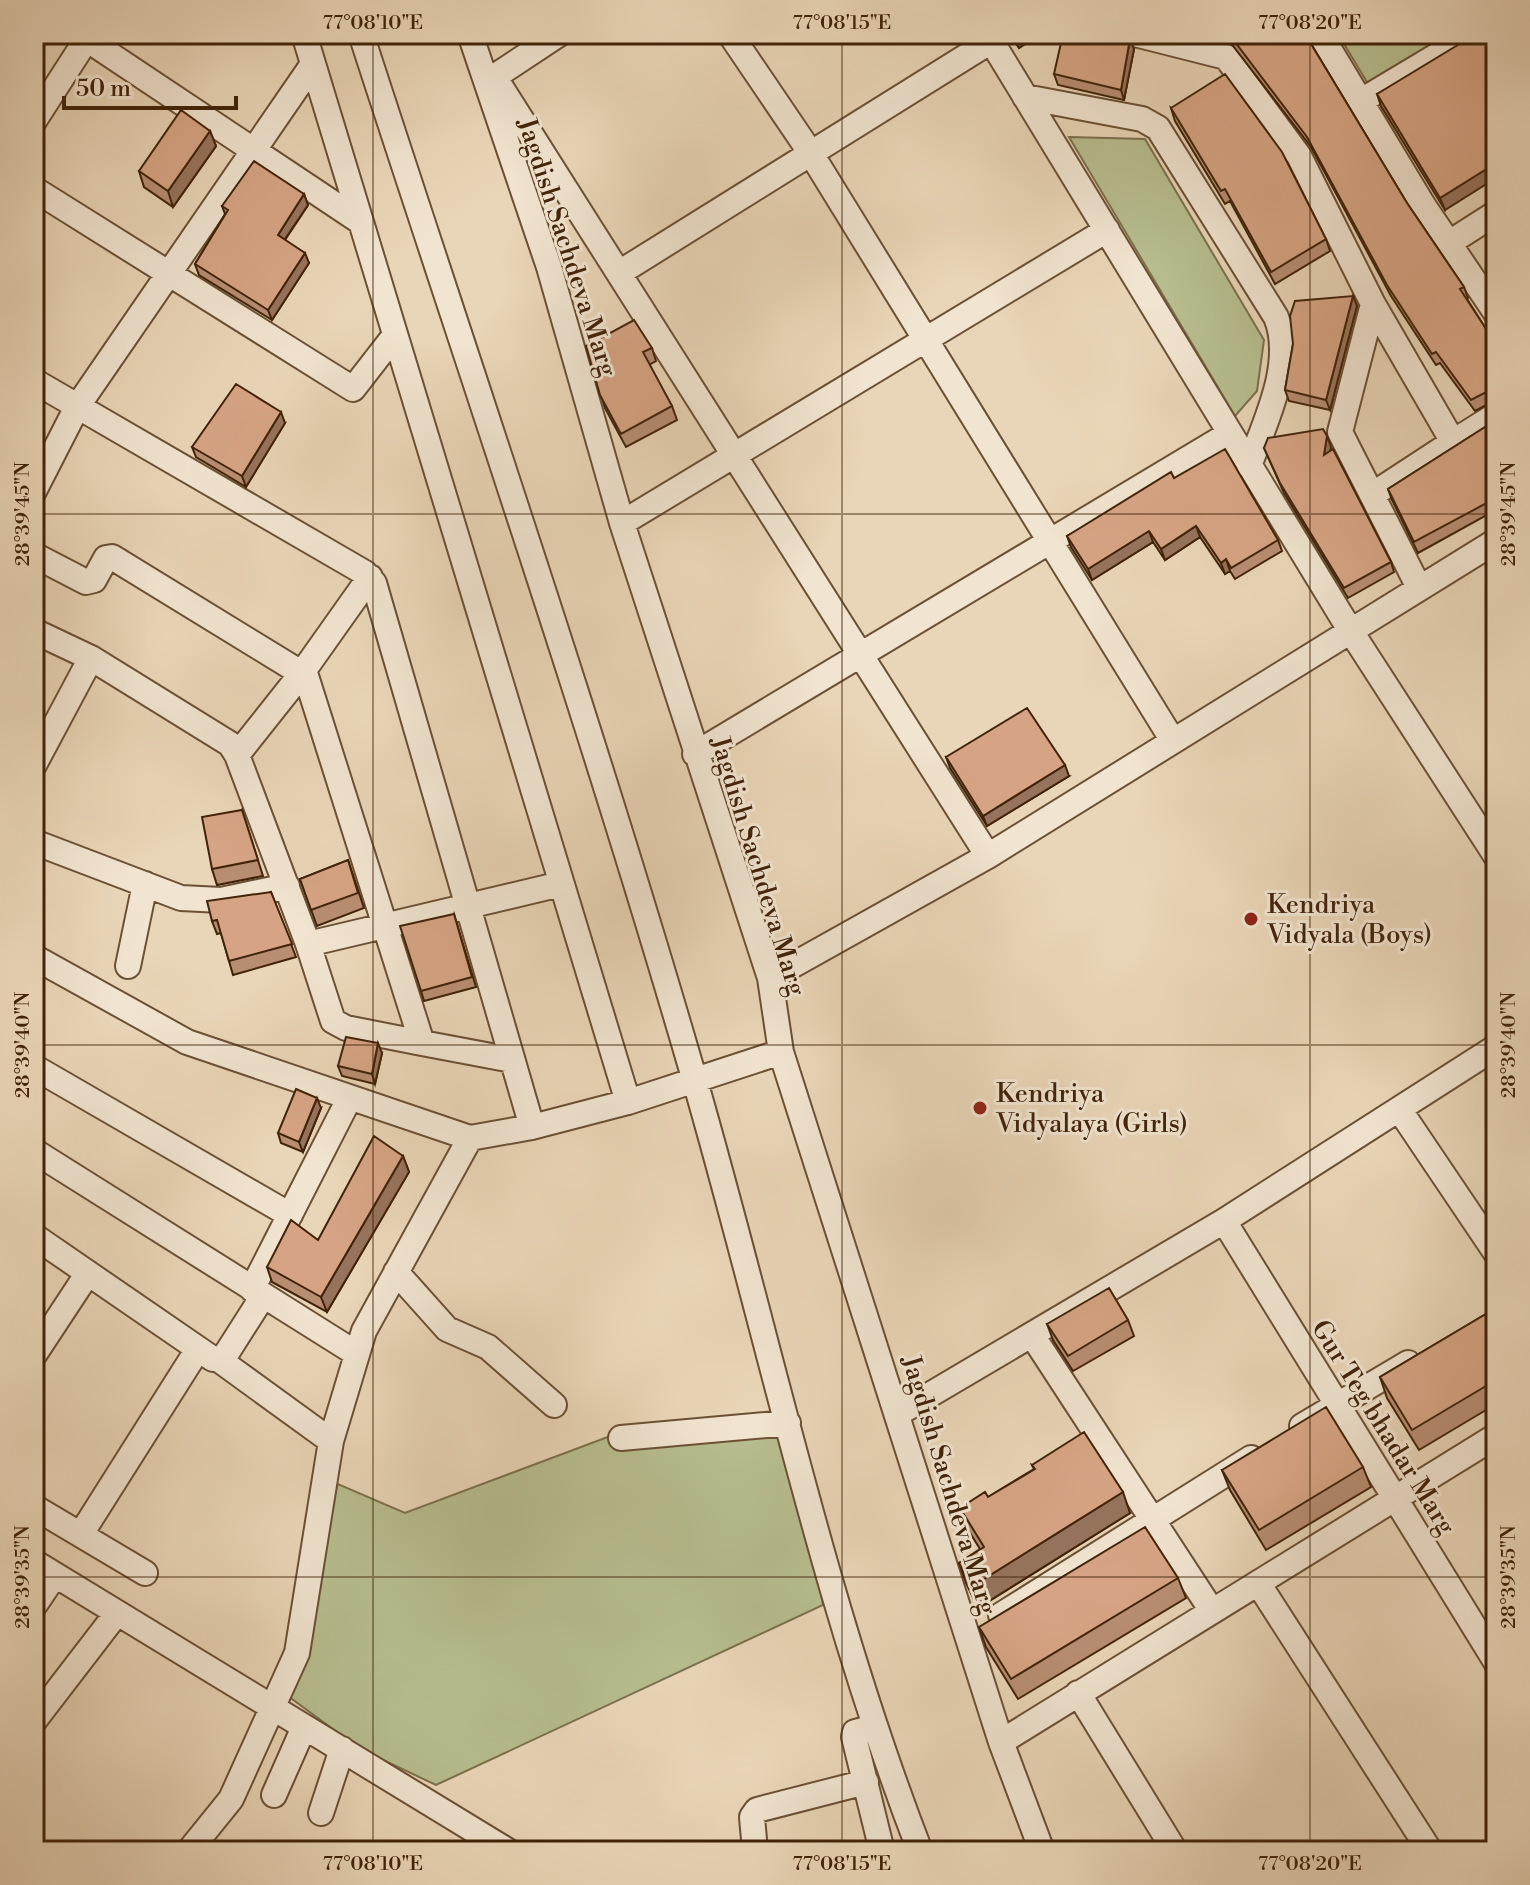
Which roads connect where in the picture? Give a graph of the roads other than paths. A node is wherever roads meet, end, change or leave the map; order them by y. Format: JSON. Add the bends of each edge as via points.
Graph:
{"nodes":[{"id":1,"x":304,"y":34,"type":"edge"},
{"id":2,"x":361,"y":34,"type":"edge"},
{"id":3,"x":559,"y":34,"type":"edge"},
{"id":4,"x":730,"y":34,"type":"edge"},
{"id":5,"x":1135,"y":34,"type":"edge"},
{"id":6,"x":1320,"y":34,"type":"edge"},
{"id":7,"x":1473,"y":34,"type":"edge"},
{"id":8,"x":85,"y":36,"type":"edge"},
{"id":9,"x":471,"y":38,"type":"edge"},
{"id":10,"x":989,"y":38,"type":"edge"},
{"id":11,"x":313,"y":64,"type":"junction"},
{"id":12,"x":494,"y":77,"type":"junction"},
{"id":13,"x":1025,"y":97,"type":"junction"},
{"id":14,"x":1361,"y":101,"type":"junction"},
{"id":15,"x":34,"y":121,"type":"edge"},
{"id":16,"x":256,"y":151,"type":"junction"},
{"id":17,"x":810,"y":152,"type":"junction"},
{"id":18,"x":34,"y":189,"type":"edge"},
{"id":19,"x":1496,"y":213,"type":"edge"},
{"id":20,"x":361,"y":222,"type":"junction"},
{"id":21,"x":1107,"y":230,"type":"junction"},
{"id":22,"x":1449,"y":243,"type":"junction"},
{"id":23,"x":167,"y":271,"type":"junction"},
{"id":24,"x":619,"y":273,"type":"junction"},
{"id":25,"x":1373,"y":304,"type":"junction"},
{"id":26,"x":1496,"y":313,"type":"edge"},
{"id":27,"x":395,"y":335,"type":"junction"},
{"id":28,"x":924,"y":340,"type":"junction"},
{"id":29,"x":34,"y":381,"type":"edge"},
{"id":30,"x":77,"y":407,"type":"junction"},
{"id":31,"x":1496,"y":415,"type":"edge"},
{"id":32,"x":1229,"y":434,"type":"junction"},
{"id":33,"x":1453,"y":442,"type":"junction"},
{"id":34,"x":733,"y":454,"type":"junction"},
{"id":35,"x":1249,"y":466,"type":"junction"},
{"id":36,"x":36,"y":482,"type":"edge"},
{"id":37,"x":1372,"y":495,"type":"junction"},
{"id":38,"x":622,"y":523,"type":"junction"},
{"id":39,"x":1049,"y":541,"type":"junction"},
{"id":40,"x":1496,"y":541,"type":"edge"},
{"id":41,"x":34,"y":555,"type":"edge"},
{"id":42,"x":370,"y":577,"type":"junction"},
{"id":43,"x":1419,"y":588,"type":"junction"},
{"id":44,"x":1350,"y":630,"type":"junction"},
{"id":45,"x":34,"y":631,"type":"edge"},
{"id":46,"x":861,"y":654,"type":"junction"},
{"id":47,"x":91,"y":658,"type":"junction"},
{"id":48,"x":302,"y":673,"type":"junction"},
{"id":49,"x":1173,"y":741,"type":"junction"},
{"id":50,"x":695,"y":754,"type":"junction"},
{"id":51,"x":237,"y":755,"type":"junction"},
{"id":52,"x":34,"y":765,"type":"edge"},
{"id":53,"x":34,"y":842,"type":"edge"},
{"id":54,"x":988,"y":856,"type":"junction"},
{"id":55,"x":1496,"y":856,"type":"edge"},
{"id":56,"x":145,"y":884,"type":"junction"},
{"id":57,"x":561,"y":884,"type":"junction"},
{"id":58,"x":287,"y":886,"type":"junction"},
{"id":59,"x":468,"y":907,"type":"junction"},
{"id":60,"x":387,"y":926,"type":"junction"},
{"id":61,"x":308,"y":944,"type":"junction"},
{"id":62,"x":34,"y":957,"type":"edge"},
{"id":63,"x":128,"y":966,"type":"dead end"},
{"id":64,"x":770,"y":978,"type":"junction"},
{"id":65,"x":422,"y":1043,"type":"junction"},
{"id":66,"x":1496,"y":1047,"type":"edge"},
{"id":67,"x":781,"y":1052,"type":"junction"},
{"id":68,"x":512,"y":1060,"type":"junction"},
{"id":69,"x":34,"y":1067,"type":"edge"},
{"id":70,"x":695,"y":1082,"type":"junction"},
{"id":71,"x":349,"y":1099,"type":"junction"},
{"id":72,"x":628,"y":1102,"type":"junction"},
{"id":73,"x":1399,"y":1109,"type":"junction"},
{"id":74,"x":532,"y":1127,"type":"junction"},
{"id":75,"x":470,"y":1138,"type":"junction"},
{"id":76,"x":34,"y":1151,"type":"edge"},
{"id":77,"x":290,"y":1215,"type":"junction"},
{"id":78,"x":1224,"y":1221,"type":"junction"},
{"id":79,"x":34,"y":1236,"type":"edge"},
{"id":80,"x":1496,"y":1253,"type":"edge"},
{"id":81,"x":396,"y":1272,"type":"junction"},
{"id":82,"x":88,"y":1273,"type":"junction"},
{"id":83,"x":257,"y":1293,"type":"junction"},
{"id":84,"x":1032,"y":1335,"type":"junction"},
{"id":85,"x":1430,"y":1349,"type":"edge"},
{"id":86,"x":208,"y":1354,"type":"junction"},
{"id":87,"x":357,"y":1354,"type":"junction"},
{"id":88,"x":34,"y":1355,"type":"edge"},
{"id":89,"x":554,"y":1405,"type":"dead end"},
{"id":90,"x":1338,"y":1405,"type":"junction"},
{"id":91,"x":899,"y":1413,"type":"junction"},
{"id":92,"x":788,"y":1423,"type":"junction"},
{"id":93,"x":1496,"y":1436,"type":"edge"},
{"id":94,"x":621,"y":1438,"type":"dead end"},
{"id":95,"x":331,"y":1441,"type":"junction"},
{"id":96,"x":1395,"y":1499,"type":"junction"},
{"id":97,"x":34,"y":1507,"type":"edge"},
{"id":98,"x":1151,"y":1518,"type":"junction"},
{"id":99,"x":81,"y":1534,"type":"junction"},
{"id":100,"x":34,"y":1562,"type":"edge"},
{"id":101,"x":145,"y":1573,"type":"dead end"},
{"id":102,"x":55,"y":1575,"type":"junction"},
{"id":103,"x":1258,"y":1583,"type":"junction"},
{"id":104,"x":34,"y":1606,"type":"edge"},
{"id":105,"x":1212,"y":1611,"type":"junction"},
{"id":106,"x":117,"y":1613,"type":"junction"},
{"id":107,"x":968,"y":1636,"type":"junction"},
{"id":108,"x":1496,"y":1662,"type":"edge"},
{"id":109,"x":1078,"y":1693,"type":"junction"},
{"id":110,"x":274,"y":1709,"type":"junction"},
{"id":111,"x":34,"y":1721,"type":"edge"},
{"id":112,"x":304,"y":1727,"type":"junction"},
{"id":113,"x":874,"y":1727,"type":"junction"},
{"id":114,"x":1001,"y":1742,"type":"junction"},
{"id":115,"x":342,"y":1749,"type":"junction"},
{"id":116,"x":866,"y":1782,"type":"junction"},
{"id":117,"x":274,"y":1795,"type":"dead end"},
{"id":118,"x":321,"y":1813,"type":"dead end"},
{"id":119,"x":189,"y":1851,"type":"edge"},
{"id":120,"x":508,"y":1851,"type":"edge"},
{"id":121,"x":755,"y":1851,"type":"edge"},
{"id":122,"x":882,"y":1851,"type":"edge"},
{"id":123,"x":920,"y":1851,"type":"edge"},
{"id":124,"x":1042,"y":1851,"type":"edge"},
{"id":125,"x":1175,"y":1851,"type":"edge"},
{"id":126,"x":1430,"y":1851,"type":"edge"}],
"edges":[{"from":1,"to":11,"type":"street"},
{"from":2,"to":70,"type":"street"},
{"from":3,"to":12,"type":"street"},
{"from":4,"to":17,"type":"street"},
{"from":5,"to":25,"type":"street","via":[[1226,57],[1299,156]]},
{"from":6,"to":14,"type":"street"},
{"from":7,"to":14,"type":"street"},
{"from":8,"to":15,"type":"street"},
{"from":8,"to":16,"type":"street"},
{"from":9,"to":12,"type":"street"},
{"from":9,"to":38,"type":"street","name":"Jagdish Sachdeva Marg","via":[[549,267]]},
{"from":10,"to":13,"type":"street"},
{"from":10,"to":17,"type":"street"},
{"from":11,"to":16,"type":"street"},
{"from":11,"to":20,"type":"street"},
{"from":12,"to":24,"type":"street"},
{"from":13,"to":21,"type":"street"},
{"from":13,"to":35,"type":"street","via":[[1142,119],[1158,128],[1276,317],[1282,350],[1273,401]]},
{"from":14,"to":22,"type":"street"},
{"from":16,"to":20,"type":"street"},
{"from":16,"to":23,"type":"street"},
{"from":17,"to":24,"type":"street"},
{"from":17,"to":28,"type":"street"},
{"from":18,"to":23,"type":"street"},
{"from":19,"to":22,"type":"street"},
{"from":20,"to":27,"type":"street"},
{"from":21,"to":28,"type":"street"},
{"from":21,"to":32,"type":"street"},
{"from":22,"to":26,"type":"street"},
{"from":23,"to":27,"type":"street","via":[[353,389]]},
{"from":23,"to":30,"type":"street"},
{"from":24,"to":34,"type":"street"},
{"from":25,"to":33,"type":"street"},
{"from":25,"to":37,"type":"street","via":[[1340,432]]},
{"from":27,"to":57,"type":"street"},
{"from":28,"to":34,"type":"street"},
{"from":28,"to":39,"type":"street"},
{"from":29,"to":30,"type":"street"},
{"from":30,"to":36,"type":"street"},
{"from":30,"to":42,"type":"street"},
{"from":31,"to":33,"type":"street"},
{"from":32,"to":35,"type":"street"},
{"from":32,"to":39,"type":"street"},
{"from":33,"to":37,"type":"street"},
{"from":34,"to":38,"type":"street"},
{"from":34,"to":46,"type":"street"},
{"from":35,"to":44,"type":"street"},
{"from":37,"to":43,"type":"street"},
{"from":38,"to":50,"type":"street","name":"Jagdish Sachdeva Marg"},
{"from":39,"to":46,"type":"street"},
{"from":39,"to":49,"type":"street"},
{"from":40,"to":43,"type":"street"},
{"from":41,"to":48,"type":"street","via":[[86,582],[94,580],[106,558],[112,557]]},
{"from":42,"to":48,"type":"street"},
{"from":42,"to":59,"type":"street"},
{"from":43,"to":44,"type":"street"},
{"from":44,"to":49,"type":"street"},
{"from":44,"to":55,"type":"street"},
{"from":45,"to":47,"type":"street"},
{"from":46,"to":50,"type":"street"},
{"from":46,"to":54,"type":"street"},
{"from":47,"to":51,"type":"street","via":[[221,737]]},
{"from":47,"to":52,"type":"street"},
{"from":48,"to":51,"type":"street"},
{"from":48,"to":60,"type":"street"},
{"from":49,"to":54,"type":"street"},
{"from":50,"to":64,"type":"street","name":"Jagdish Sachdeva Marg"},
{"from":51,"to":58,"type":"street"},
{"from":53,"to":56,"type":"street"},
{"from":54,"to":64,"type":"street"},
{"from":56,"to":58,"type":"street","via":[[201,901]]},
{"from":56,"to":63,"type":"street"},
{"from":57,"to":59,"type":"street"},
{"from":57,"to":72,"type":"street"},
{"from":58,"to":61,"type":"street"},
{"from":59,"to":60,"type":"street"},
{"from":59,"to":68,"type":"street"},
{"from":60,"to":61,"type":"street"},
{"from":60,"to":65,"type":"street"},
{"from":61,"to":65,"type":"street","via":[[333,1021]]},
{"from":62,"to":71,"type":"street","via":[[187,1042]]},
{"from":64,"to":67,"type":"street","name":"Jagdish Sachdeva Marg"},
{"from":65,"to":68,"type":"street"},
{"from":66,"to":73,"type":"street"},
{"from":67,"to":70,"type":"street"},
{"from":67,"to":91,"type":"street","name":"Jagdish Sachdeva Marg"},
{"from":68,"to":74,"type":"street"},
{"from":69,"to":77,"type":"street"},
{"from":70,"to":72,"type":"street"},
{"from":70,"to":92,"type":"street"},
{"from":71,"to":75,"type":"street"},
{"from":71,"to":77,"type":"street"},
{"from":72,"to":74,"type":"street"},
{"from":73,"to":78,"type":"street"},
{"from":73,"to":80,"type":"street"},
{"from":74,"to":75,"type":"street"},
{"from":75,"to":81,"type":"street"},
{"from":76,"to":83,"type":"street"},
{"from":77,"to":83,"type":"street"},
{"from":78,"to":84,"type":"street"},
{"from":78,"to":90,"type":"street","name":"Gur Teg bhadar Marg"},
{"from":79,"to":82,"type":"street"},
{"from":81,"to":87,"type":"street"},
{"from":81,"to":89,"type":"street","via":[[447,1329],[488,1347]]},
{"from":82,"to":86,"type":"street"},
{"from":82,"to":88,"type":"street"},
{"from":83,"to":86,"type":"street","via":[[228,1351]]},
{"from":83,"to":87,"type":"street"},
{"from":84,"to":91,"type":"street"},
{"from":84,"to":98,"type":"street"},
{"from":85,"to":90,"type":"street"},
{"from":86,"to":95,"type":"street"},
{"from":86,"to":99,"type":"street"},
{"from":87,"to":95,"type":"street"},
{"from":90,"to":96,"type":"street","name":"Gur Teg bhadar Marg"},
{"from":90,"to":98,"type":"street"},
{"from":91,"to":107,"type":"street","name":"Jagdish Sachdeva Marg"},
{"from":92,"to":94,"type":"street"},
{"from":92,"to":113,"type":"street"},
{"from":93,"to":96,"type":"street"},
{"from":95,"to":110,"type":"street","via":[[297,1653]]},
{"from":96,"to":103,"type":"street"},
{"from":96,"to":108,"type":"street","name":"Gur Teg bhadar Marg"},
{"from":97,"to":99,"type":"street"},
{"from":98,"to":105,"type":"street"},
{"from":98,"to":107,"type":"street"},
{"from":99,"to":101,"type":"street"},
{"from":100,"to":102,"type":"street"},
{"from":102,"to":104,"type":"street"},
{"from":102,"to":106,"type":"street"},
{"from":103,"to":105,"type":"street"},
{"from":103,"to":126,"type":"street"},
{"from":105,"to":109,"type":"street"},
{"from":106,"to":110,"type":"street"},
{"from":106,"to":111,"type":"street"},
{"from":107,"to":114,"type":"street","name":"Jagdish Sachdeva Marg"},
{"from":109,"to":114,"type":"street"},
{"from":109,"to":125,"type":"street"},
{"from":110,"to":112,"type":"street"},
{"from":110,"to":119,"type":"street","via":[[231,1799]]},
{"from":112,"to":115,"type":"street"},
{"from":112,"to":117,"type":"street"},
{"from":113,"to":116,"type":"street","via":[[855,1732],[854,1737]]},
{"from":113,"to":123,"type":"street"},
{"from":114,"to":124,"type":"street","name":"Jagdish Sachdeva Marg"},
{"from":115,"to":118,"type":"street"},
{"from":115,"to":120,"type":"street"},
{"from":116,"to":121,"type":"street","via":[[757,1810],[752,1817]]},
{"from":116,"to":122,"type":"street"}]}
